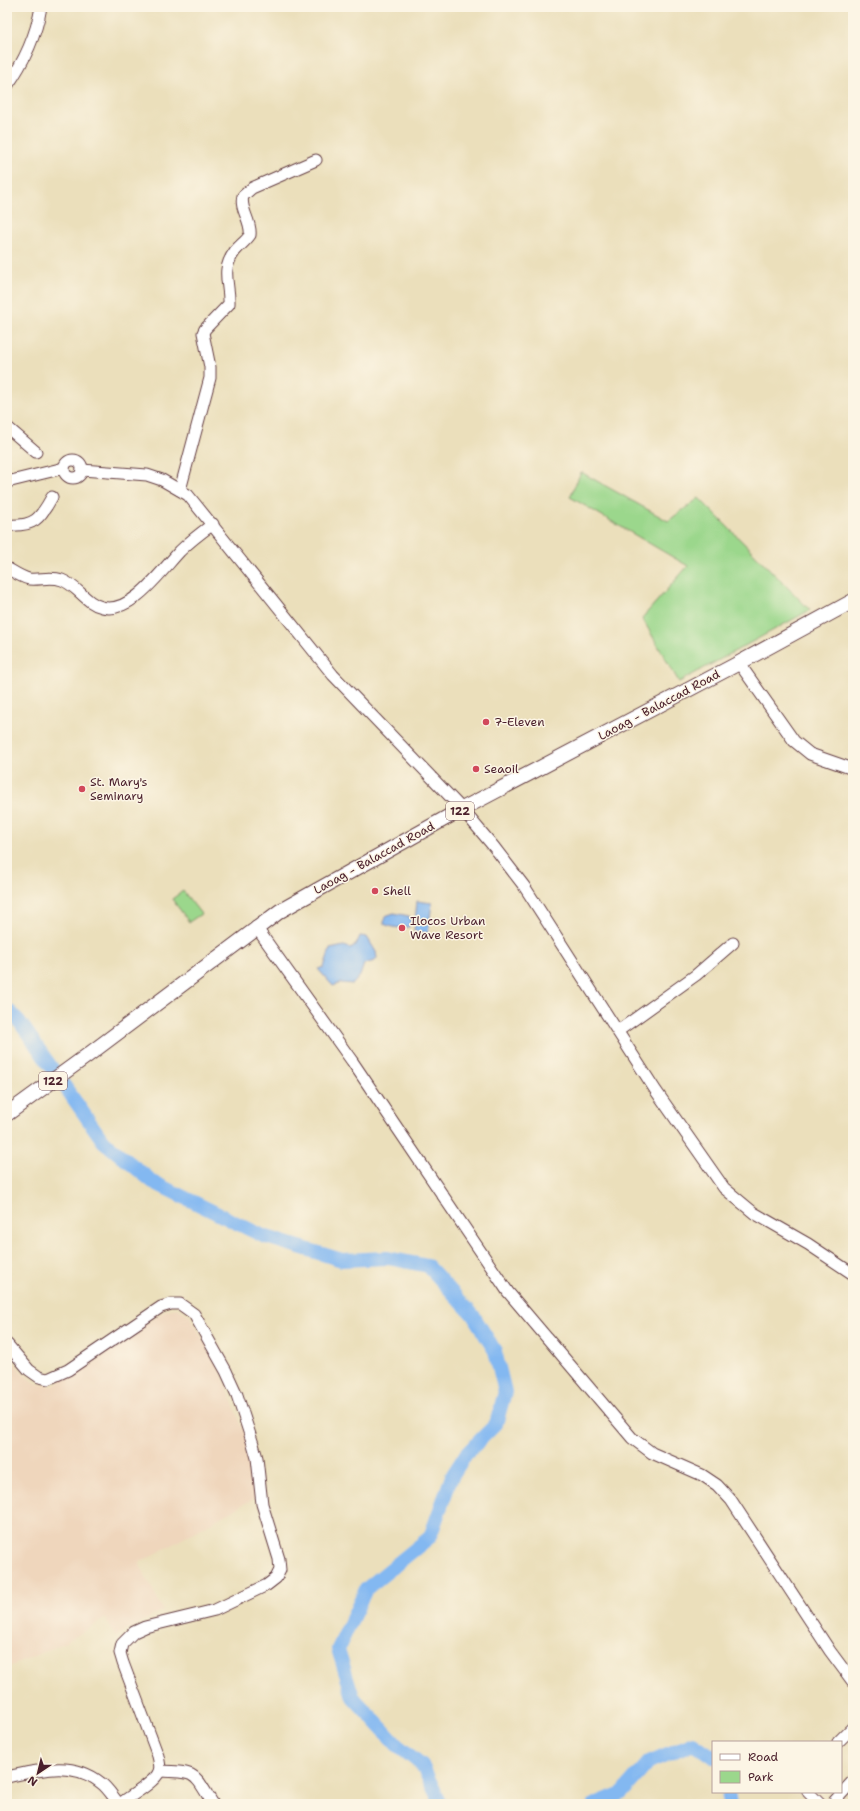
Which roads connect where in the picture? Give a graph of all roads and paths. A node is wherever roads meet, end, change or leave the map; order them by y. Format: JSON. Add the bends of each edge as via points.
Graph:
{"nodes":[{"id":1,"x":41,"y":7,"type":"edge"},
{"id":2,"x":7,"y":86,"type":"edge"},
{"id":3,"x":316,"y":160,"type":"dead end"},
{"id":4,"x":7,"y":427,"type":"edge"},
{"id":5,"x":36,"y":452,"type":"dead end"},
{"id":6,"x":7,"y":482,"type":"edge"},
{"id":7,"x":180,"y":490,"type":"junction"},
{"id":8,"x":52,"y":497,"type":"dead end"},
{"id":9,"x":213,"y":524,"type":"junction"},
{"id":10,"x":7,"y":525,"type":"edge"},
{"id":11,"x":7,"y":568,"type":"edge"},
{"id":12,"x":853,"y":601,"type":"edge"},
{"id":13,"x":739,"y":663,"type":"junction"},
{"id":14,"x":853,"y":769,"type":"edge"},
{"id":15,"x":462,"y":809,"type":"junction"},
{"id":16,"x":256,"y":927,"type":"junction"},
{"id":17,"x":733,"y":943,"type":"dead end"},
{"id":18,"x":618,"y":1031,"type":"junction"},
{"id":19,"x":12,"y":1110,"type":"edge"},
{"id":20,"x":853,"y":1274,"type":"edge"},
{"id":21,"x":7,"y":1344,"type":"edge"},
{"id":22,"x":853,"y":1682,"type":"edge"},
{"id":23,"x":853,"y":1727,"type":"edge"},
{"id":24,"x":839,"y":1741,"type":"edge"},
{"id":25,"x":159,"y":1771,"type":"junction"},
{"id":26,"x":7,"y":1778,"type":"edge"},
{"id":27,"x":853,"y":1781,"type":"edge"},
{"id":28,"x":809,"y":1793,"type":"edge"},
{"id":29,"x":119,"y":1804,"type":"edge"},
{"id":30,"x":213,"y":1804,"type":"edge"},
{"id":31,"x":820,"y":1804,"type":"edge"},
{"id":32,"x":832,"y":1804,"type":"edge"}],
"edges":[{"from":1,"to":2,"type":"street","via":[[30,46],[18,71]]},
{"from":3,"to":7,"type":"street","via":[[252,188],[243,196],[250,235],[235,251],[228,267],[226,281],[229,304],[203,333],[210,378]]},
{"from":4,"to":5,"type":"street"},
{"from":6,"to":7,"type":"street","via":[[64,468],[66,474],[72,478],[79,476],[82,470],[146,475]]},
{"from":7,"to":9,"type":"street","via":[[188,495]]},
{"from":8,"to":10,"type":"street","via":[[38,519]]},
{"from":9,"to":11,"type":"street","via":[[180,550],[131,601],[121,607],[110,609],[92,604],[64,581],[54,578],[30,579]]},
{"from":9,"to":15,"type":"street","via":[[333,674]]},
{"from":12,"to":13,"type":"main road","name":"Laoag - Balaccad Road","number":"122"},
{"from":13,"to":14,"type":"street","via":[[798,745],[810,754]]},
{"from":13,"to":15,"type":"main road","name":"Laoag - Balaccad Road","number":"122"},
{"from":15,"to":16,"type":"main road","name":"Laoag - Balaccad Road","number":"122","via":[[303,897]]},
{"from":15,"to":18,"type":"street","via":[[524,886]]},
{"from":16,"to":19,"type":"main road","name":"Laoag - Balaccad Road","number":"122"},
{"from":16,"to":22,"type":"street","via":[[352,1061],[508,1292],[632,1438],[652,1453],[702,1475],[717,1485],[731,1500]]},
{"from":17,"to":18,"type":"street","via":[[696,975]]},
{"from":18,"to":20,"type":"street","via":[[656,1091],[724,1188],[754,1213]]},
{"from":21,"to":25,"type":"street","via":[[29,1370],[48,1379],[68,1370],[155,1311],[171,1304],[180,1304],[194,1314],[204,1329],[226,1371],[254,1444],[262,1504],[279,1559],[280,1570],[276,1578],[222,1607],[145,1627],[128,1637],[122,1644],[120,1653],[158,1756]]},
{"from":23,"to":24,"type":"street"},
{"from":25,"to":29,"type":"street","via":[[154,1779]]},
{"from":25,"to":30,"type":"street","via":[[193,1774]]},
{"from":26,"to":29,"type":"street","via":[[54,1767],[70,1769],[102,1783]]},
{"from":27,"to":32,"type":"street"},
{"from":28,"to":31,"type":"street"}]}
